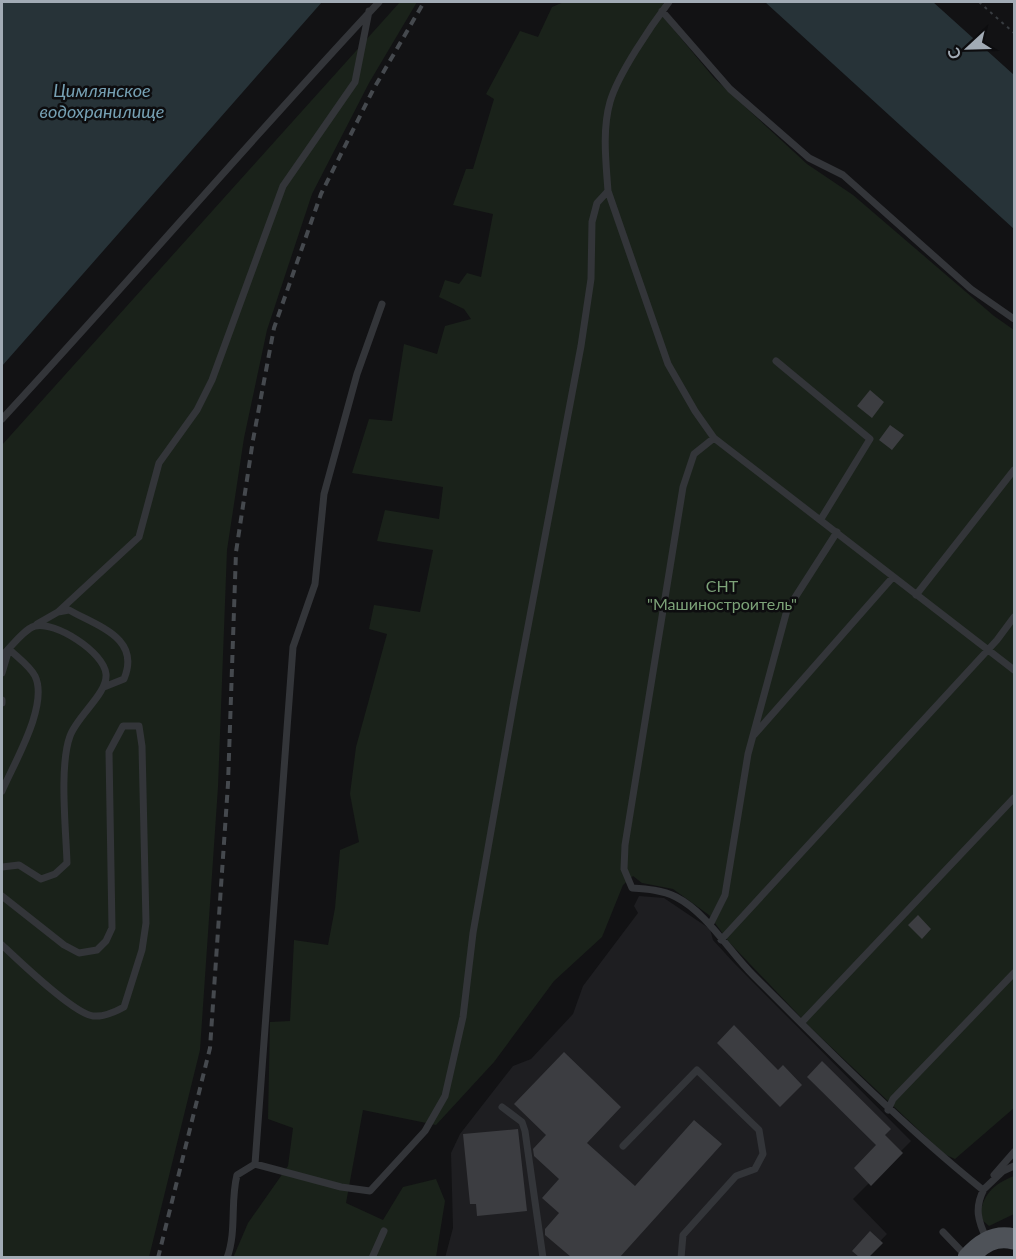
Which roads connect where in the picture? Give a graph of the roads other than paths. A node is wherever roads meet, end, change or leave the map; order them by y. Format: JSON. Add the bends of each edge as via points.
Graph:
{"nodes":[{"id":1,"x":379,"y":2,"type":"edge"},
{"id":2,"x":669,"y":2,"type":"edge"},
{"id":3,"x":369,"y":11,"type":"junction"},
{"id":4,"x":662,"y":11,"type":"junction"},
{"id":5,"x":608,"y":191,"type":"junction"},
{"id":6,"x":382,"y":304,"type":"dead end"},
{"id":7,"x":1014,"y":319,"type":"edge"},
{"id":8,"x":776,"y":361,"type":"dead end"},
{"id":9,"x":2,"y":419,"type":"edge"},
{"id":10,"x":714,"y":438,"type":"junction"},
{"id":11,"x":1014,"y":470,"type":"edge"},
{"id":12,"x":821,"y":519,"type":"junction"},
{"id":13,"x":837,"y":531,"type":"junction"},
{"id":14,"x":893,"y":577,"type":"junction"},
{"id":15,"x":916,"y":596,"type":"junction"},
{"id":16,"x":58,"y":612,"type":"junction"},
{"id":17,"x":1014,"y":617,"type":"edge"},
{"id":18,"x":32,"y":626,"type":"junction"},
{"id":19,"x":9,"y":649,"type":"junction"},
{"id":20,"x":987,"y":649,"type":"junction"},
{"id":21,"x":2,"y":656,"type":"edge"},
{"id":22,"x":1014,"y":670,"type":"edge"},
{"id":23,"x":2,"y":673,"type":"edge"},
{"id":24,"x":104,"y":687,"type":"junction"},
{"id":25,"x":753,"y":736,"type":"junction"},
{"id":26,"x":2,"y":791,"type":"edge"},
{"id":27,"x":1014,"y":798,"type":"edge"},
{"id":28,"x":2,"y":867,"type":"edge"},
{"id":29,"x":2,"y":896,"type":"edge"},
{"id":30,"x":710,"y":925,"type":"junction"},
{"id":31,"x":721,"y":940,"type":"junction"},
{"id":32,"x":2,"y":945,"type":"edge"},
{"id":33,"x":1014,"y":973,"type":"edge"},
{"id":34,"x":801,"y":1023,"type":"junction"},
{"id":35,"x":502,"y":1107,"type":"dead end"},
{"id":36,"x":888,"y":1110,"type":"junction"},
{"id":37,"x":623,"y":1146,"type":"dead end"},
{"id":38,"x":1014,"y":1152,"type":"edge"},
{"id":39,"x":255,"y":1164,"type":"junction"},
{"id":40,"x":1014,"y":1166,"type":"edge"},
{"id":41,"x":983,"y":1190,"type":"junction"},
{"id":42,"x":384,"y":1231,"type":"dead end"},
{"id":43,"x":943,"y":1232,"type":"dead end"},
{"id":44,"x":1013,"y":1237,"type":"edge"},
{"id":45,"x":988,"y":1241,"type":"junction"},
{"id":46,"x":227,"y":1257,"type":"edge"},
{"id":47,"x":372,"y":1257,"type":"edge"},
{"id":48,"x":543,"y":1257,"type":"edge"},
{"id":49,"x":681,"y":1257,"type":"edge"},
{"id":50,"x":968,"y":1257,"type":"edge"}],
"edges":[{"from":1,"to":3,"type":"lane"},
{"from":2,"to":4,"type":"lane"},
{"from":3,"to":9,"type":"lane"},
{"from":3,"to":16,"type":"lane","via":[[354,82],[283,186],[212,380],[197,410],[159,463],[139,537]]},
{"from":4,"to":5,"type":"lane","via":[[610,102],[605,142]]},
{"from":4,"to":7,"type":"lane","via":[[730,89],[809,158],[843,175],[970,288]]},
{"from":5,"to":10,"type":"lane","via":[[668,364]]},
{"from":5,"to":39,"type":"lane","via":[[597,203],[592,222],[591,279],[581,346],[473,933],[463,1017],[445,1096],[425,1131],[370,1191]]},
{"from":6,"to":39,"type":"lane","via":[[357,374],[324,494],[315,584],[293,648]]},
{"from":8,"to":12,"type":"lane","via":[[870,439]]},
{"from":10,"to":12,"type":"lane"},
{"from":10,"to":30,"type":"lane","via":[[694,454],[683,487],[624,869],[632,888],[653,889],[677,897]]},
{"from":11,"to":15,"type":"lane"},
{"from":12,"to":13,"type":"lane"},
{"from":13,"to":14,"type":"lane"},
{"from":13,"to":25,"type":"lane","via":[[787,610]]},
{"from":14,"to":15,"type":"lane"},
{"from":14,"to":25,"type":"lane"},
{"from":15,"to":20,"type":"lane"},
{"from":16,"to":18,"type":"lane"},
{"from":16,"to":24,"type":"lane","via":[[69,610],[125,644],[130,657],[124,679]]},
{"from":17,"to":20,"type":"lane"},
{"from":18,"to":19,"type":"lane"},
{"from":18,"to":24,"type":"lane","via":[[48,624],[78,640],[99,658],[106,673]]},
{"from":19,"to":21,"type":"lane"},
{"from":19,"to":23,"type":"lane"},
{"from":19,"to":26,"type":"lane","via":[[35,675],[39,692],[38,708]]},
{"from":20,"to":22,"type":"lane"},
{"from":20,"to":31,"type":"lane"},
{"from":24,"to":28,"type":"lane","via":[[81,714],[69,736],[65,770],[67,864],[56,874],[41,879],[19,865]]},
{"from":25,"to":30,"type":"lane","via":[[725,895]]},
{"from":27,"to":34,"type":"lane"},
{"from":29,"to":32,"type":"lane","via":[[79,953],[97,950],[106,941],[112,928],[109,752],[123,726],[139,726],[146,923],[124,1007],[92,1016],[70,1004]]},
{"from":30,"to":31,"type":"lane"},
{"from":31,"to":34,"type":"lane"},
{"from":33,"to":36,"type":"lane","via":[[892,1099]]},
{"from":34,"to":36,"type":"lane"},
{"from":35,"to":48,"type":"lane","via":[[522,1122],[525,1131]]},
{"from":36,"to":41,"type":"lane"},
{"from":37,"to":49,"type":"lane","via":[[697,1070],[759,1130],[763,1154],[755,1169],[736,1176],[683,1235]]},
{"from":38,"to":41,"type":"lane"},
{"from":39,"to":46,"type":"lane","via":[[237,1175]]},
{"from":40,"to":41,"type":"lane"},
{"from":41,"to":45,"type":"lane","via":[[977,1207]]},
{"from":42,"to":47,"type":"lane"},
{"from":43,"to":50,"type":"lane"},
{"from":44,"to":45,"type":"main road"},
{"from":45,"to":50,"type":"main road"}]}
